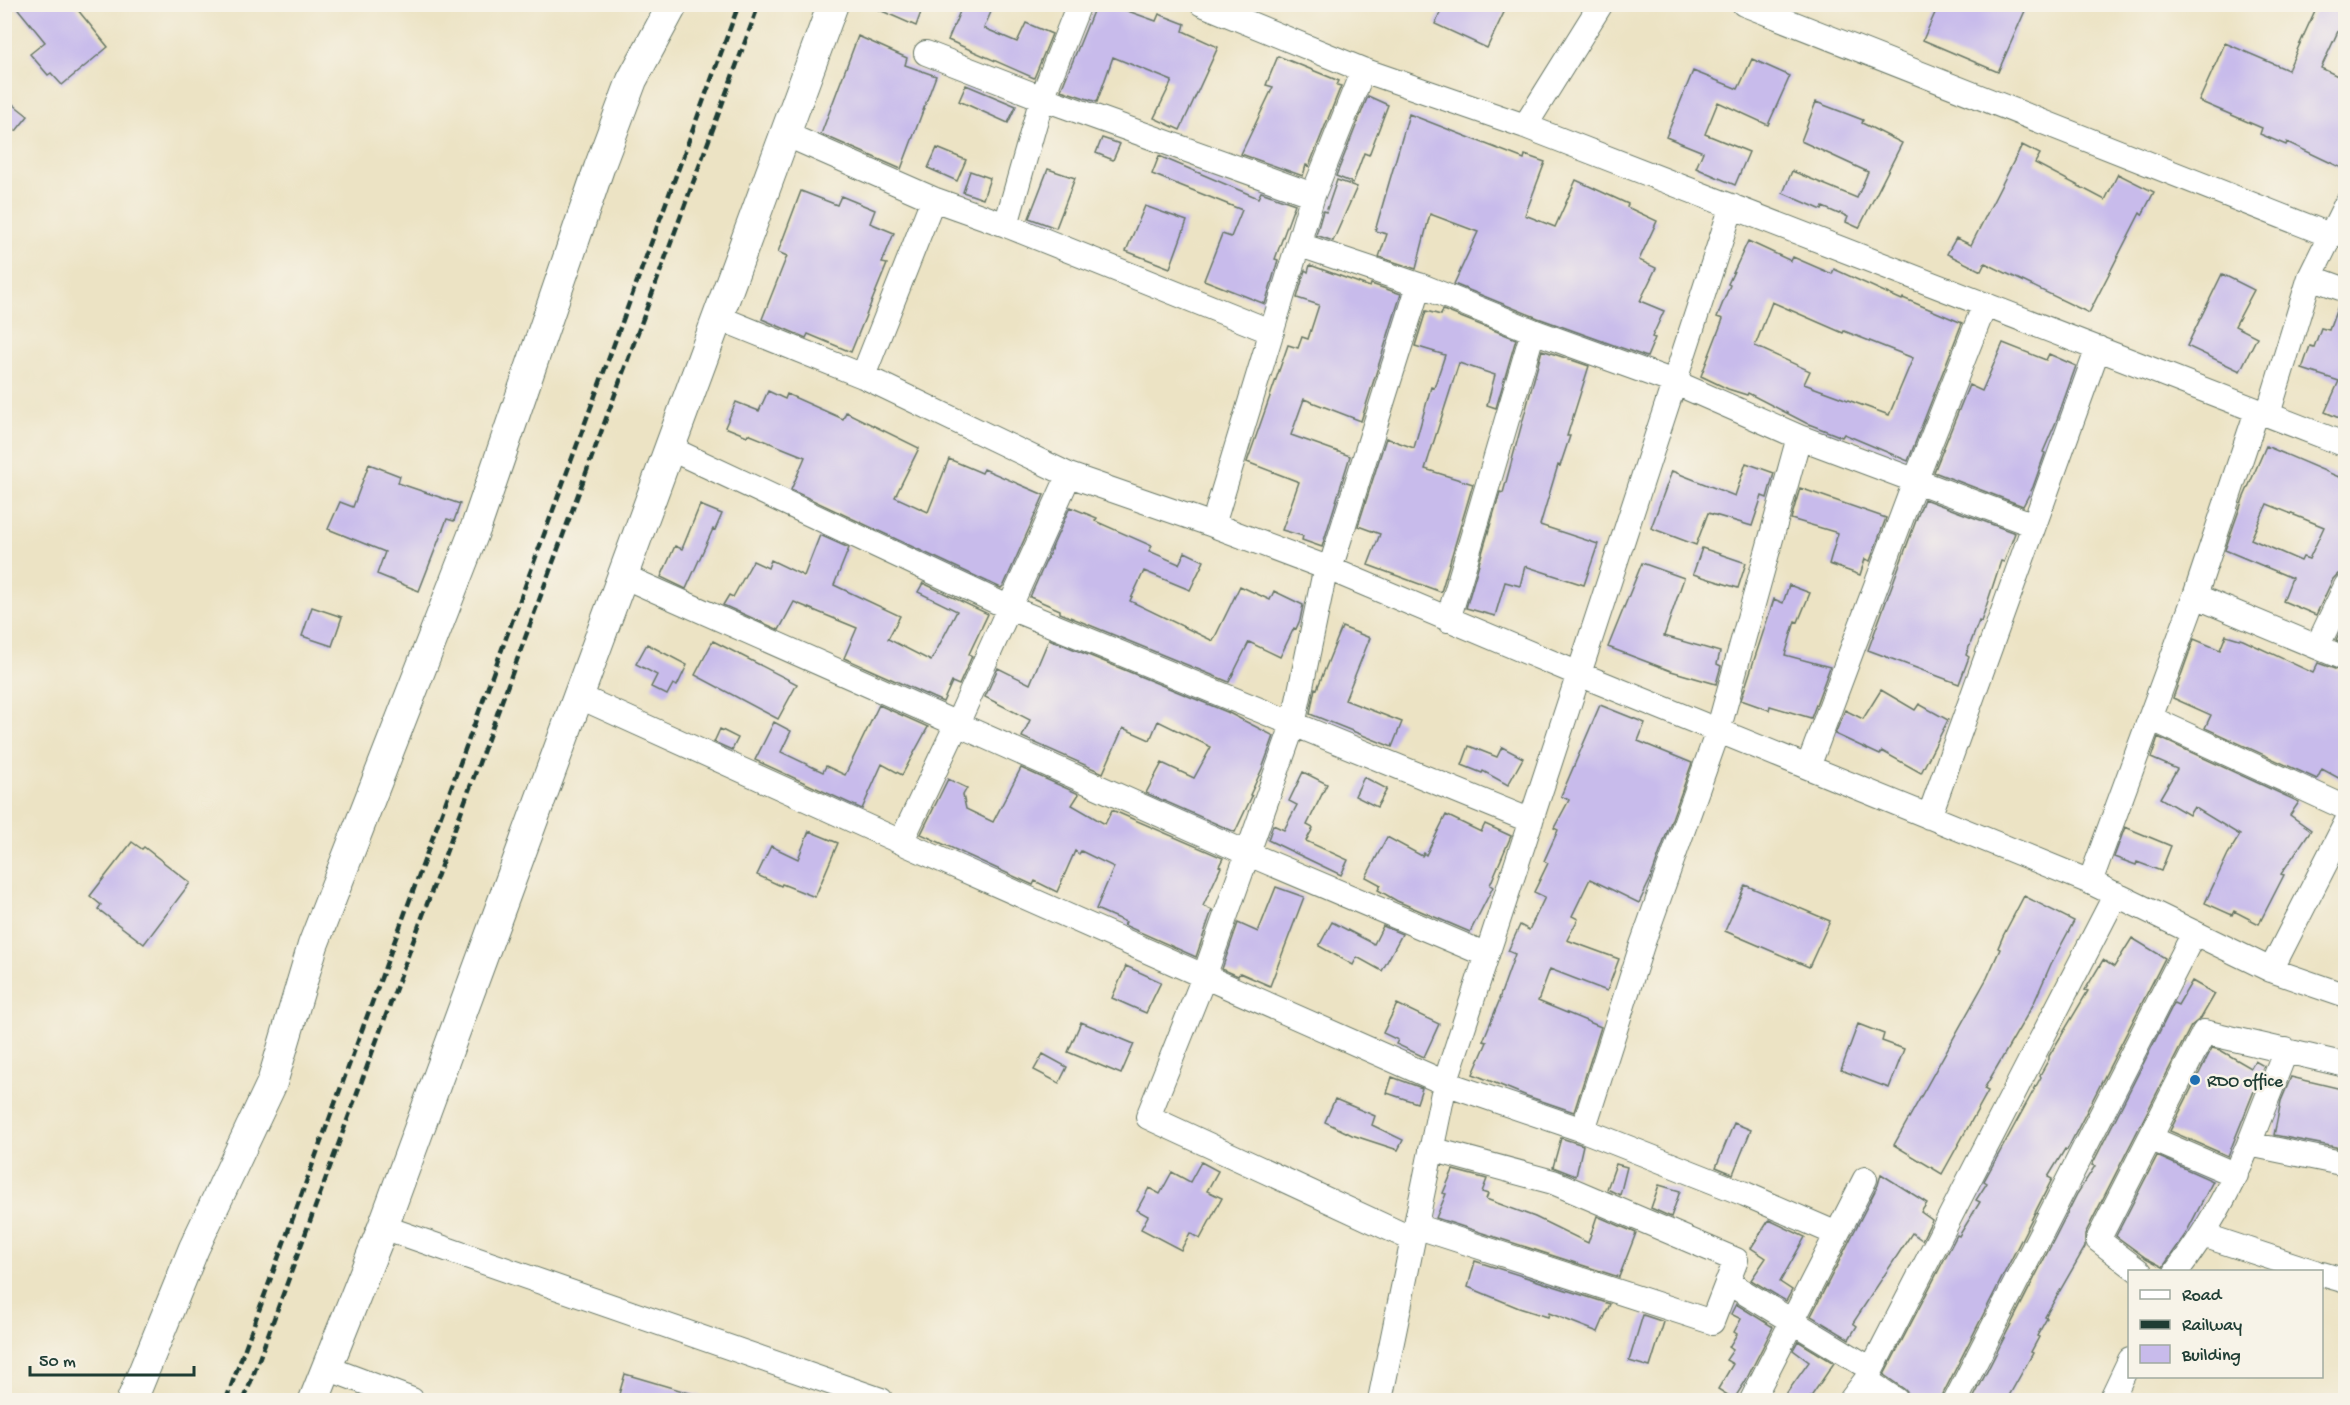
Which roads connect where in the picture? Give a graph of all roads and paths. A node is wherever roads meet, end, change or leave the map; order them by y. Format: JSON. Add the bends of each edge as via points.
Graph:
{"nodes":[{"id":1,"x":673,"y":4,"type":"edge"},
{"id":2,"x":833,"y":4,"type":"edge"},
{"id":3,"x":1079,"y":4,"type":"edge"},
{"id":4,"x":1202,"y":4,"type":"edge"},
{"id":5,"x":1601,"y":4,"type":"edge"},
{"id":6,"x":1744,"y":4,"type":"edge"},
{"id":7,"x":926,"y":53,"type":"dead end"},
{"id":8,"x":1363,"y":70,"type":"junction"},
{"id":9,"x":1042,"y":98,"type":"junction"},
{"id":10,"x":1525,"y":126,"type":"junction"},
{"id":11,"x":786,"y":134,"type":"junction"},
{"id":12,"x":1313,"y":195,"type":"junction"},
{"id":13,"x":933,"y":199,"type":"junction"},
{"id":14,"x":2346,"y":204,"type":"edge"},
{"id":15,"x":1732,"y":206,"type":"junction"},
{"id":16,"x":1005,"y":225,"type":"junction"},
{"id":17,"x":2332,"y":237,"type":"junction"},
{"id":18,"x":1300,"y":245,"type":"junction"},
{"id":19,"x":2310,"y":277,"type":"junction"},
{"id":20,"x":1419,"y":285,"type":"junction"},
{"id":21,"x":2346,"y":290,"type":"edge"},
{"id":22,"x":1985,"y":304,"type":"junction"},
{"id":23,"x":717,"y":317,"type":"junction"},
{"id":24,"x":1533,"y":331,"type":"junction"},
{"id":25,"x":1272,"y":332,"type":"junction"},
{"id":26,"x":2098,"y":348,"type":"junction"},
{"id":27,"x":863,"y":376,"type":"junction"},
{"id":28,"x":1674,"y":382,"type":"junction"},
{"id":29,"x":2257,"y":411,"type":"junction"},
{"id":30,"x":1799,"y":436,"type":"junction"},
{"id":31,"x":2346,"y":444,"type":"edge"},
{"id":32,"x":669,"y":448,"type":"junction"},
{"id":33,"x":1069,"y":475,"type":"junction"},
{"id":34,"x":1916,"y":480,"type":"junction"},
{"id":35,"x":1213,"y":525,"type":"junction"},
{"id":36,"x":2034,"y":525,"type":"junction"},
{"id":37,"x":1330,"y":569,"type":"junction"},
{"id":38,"x":623,"y":576,"type":"junction"},
{"id":39,"x":2346,"y":586,"type":"edge"},
{"id":40,"x":2195,"y":596,"type":"junction"},
{"id":41,"x":1010,"y":608,"type":"junction"},
{"id":42,"x":1448,"y":620,"type":"junction"},
{"id":43,"x":2317,"y":647,"type":"junction"},
{"id":44,"x":2346,"y":659,"type":"edge"},
{"id":45,"x":1579,"y":674,"type":"junction"},
{"id":46,"x":578,"y":696,"type":"junction"},
{"id":47,"x":2151,"y":718,"type":"junction"},
{"id":48,"x":957,"y":724,"type":"junction"},
{"id":49,"x":1293,"y":725,"type":"junction"},
{"id":50,"x":1718,"y":730,"type":"junction"},
{"id":51,"x":1808,"y":767,"type":"junction"},
{"id":52,"x":2346,"y":808,"type":"edge"},
{"id":53,"x":1929,"y":817,"type":"junction"},
{"id":54,"x":1531,"y":821,"type":"junction"},
{"id":55,"x":2346,"y":823,"type":"edge"},
{"id":56,"x":901,"y":842,"type":"junction"},
{"id":57,"x":1247,"y":853,"type":"junction"},
{"id":58,"x":2090,"y":882,"type":"junction"},
{"id":59,"x":2116,"y":894,"type":"junction"},
{"id":60,"x":2194,"y":933,"type":"junction"},
{"id":61,"x":1487,"y":956,"type":"junction"},
{"id":62,"x":2271,"y":969,"type":"junction"},
{"id":63,"x":1204,"y":977,"type":"junction"},
{"id":64,"x":2346,"y":996,"type":"edge"},
{"id":65,"x":2286,"y":1050,"type":"junction"},
{"id":66,"x":2346,"y":1065,"type":"edge"},
{"id":67,"x":1445,"y":1083,"type":"junction"},
{"id":68,"x":1582,"y":1130,"type":"junction"},
{"id":69,"x":2152,"y":1139,"type":"junction"},
{"id":70,"x":2249,"y":1144,"type":"junction"},
{"id":71,"x":1431,"y":1149,"type":"junction"},
{"id":72,"x":2346,"y":1164,"type":"edge"},
{"id":73,"x":2236,"y":1175,"type":"junction"},
{"id":74,"x":1865,"y":1179,"type":"dead end"},
{"id":75,"x":383,"y":1227,"type":"junction"},
{"id":76,"x":1414,"y":1232,"type":"junction"},
{"id":77,"x":1836,"y":1234,"type":"junction"},
{"id":78,"x":2203,"y":1235,"type":"junction"},
{"id":79,"x":2137,"y":1270,"type":"edge"},
{"id":80,"x":2177,"y":1270,"type":"edge"},
{"id":81,"x":2309,"y":1270,"type":"edge"},
{"id":82,"x":2323,"y":1274,"type":"edge"},
{"id":83,"x":2346,"y":1281,"type":"edge"},
{"id":84,"x":1727,"y":1282,"type":"junction"},
{"id":85,"x":1791,"y":1321,"type":"junction"},
{"id":86,"x":2128,"y":1364,"type":"edge"},
{"id":87,"x":327,"y":1368,"type":"junction"},
{"id":88,"x":1868,"y":1375,"type":"junction"},
{"id":89,"x":132,"y":1401,"type":"edge"},
{"id":90,"x":315,"y":1401,"type":"edge"},
{"id":91,"x":412,"y":1401,"type":"edge"},
{"id":92,"x":881,"y":1401,"type":"edge"},
{"id":93,"x":1380,"y":1401,"type":"edge"},
{"id":94,"x":1752,"y":1401,"type":"edge"},
{"id":95,"x":1851,"y":1401,"type":"edge"},
{"id":96,"x":1896,"y":1401,"type":"edge"},
{"id":97,"x":1956,"y":1401,"type":"edge"},
{"id":98,"x":2111,"y":1401,"type":"edge"}],
"edges":[{"from":1,"to":89,"type":"street","via":[[632,80],[598,168],[476,527],[313,945],[272,1083],[194,1248]]},
{"from":2,"to":11,"type":"street"},
{"from":3,"to":9,"type":"street"},
{"from":4,"to":8,"type":"street"},
{"from":5,"to":10,"type":"street"},
{"from":6,"to":17,"type":"street"},
{"from":7,"to":9,"type":"street"},
{"from":8,"to":10,"type":"street"},
{"from":8,"to":12,"type":"street"},
{"from":9,"to":12,"type":"street"},
{"from":9,"to":16,"type":"street"},
{"from":10,"to":15,"type":"street"},
{"from":11,"to":13,"type":"street"},
{"from":11,"to":23,"type":"street"},
{"from":12,"to":18,"type":"street"},
{"from":13,"to":16,"type":"street"},
{"from":13,"to":27,"type":"street"},
{"from":14,"to":17,"type":"street"},
{"from":15,"to":22,"type":"street"},
{"from":15,"to":28,"type":"street"},
{"from":16,"to":25,"type":"street"},
{"from":17,"to":19,"type":"street"},
{"from":18,"to":20,"type":"street"},
{"from":18,"to":25,"type":"street"},
{"from":19,"to":21,"type":"street"},
{"from":19,"to":29,"type":"street","via":[[2268,414]]},
{"from":20,"to":24,"type":"street"},
{"from":20,"to":37,"type":"street"},
{"from":22,"to":26,"type":"street"},
{"from":22,"to":34,"type":"street"},
{"from":23,"to":27,"type":"street"},
{"from":23,"to":32,"type":"street"},
{"from":24,"to":28,"type":"street"},
{"from":24,"to":42,"type":"street"},
{"from":25,"to":35,"type":"street"},
{"from":26,"to":29,"type":"street"},
{"from":26,"to":36,"type":"street"},
{"from":27,"to":33,"type":"street"},
{"from":28,"to":30,"type":"street"},
{"from":28,"to":45,"type":"street"},
{"from":29,"to":31,"type":"street"},
{"from":29,"to":40,"type":"street"},
{"from":30,"to":34,"type":"street"},
{"from":30,"to":50,"type":"street"},
{"from":32,"to":38,"type":"street"},
{"from":32,"to":41,"type":"street"},
{"from":33,"to":35,"type":"street"},
{"from":33,"to":41,"type":"street"},
{"from":34,"to":36,"type":"street"},
{"from":34,"to":51,"type":"street"},
{"from":35,"to":37,"type":"street"},
{"from":36,"to":53,"type":"street"},
{"from":37,"to":42,"type":"street"},
{"from":37,"to":49,"type":"street","via":[[1324,576]]},
{"from":38,"to":46,"type":"street"},
{"from":38,"to":48,"type":"street"},
{"from":39,"to":43,"type":"street"},
{"from":40,"to":43,"type":"street"},
{"from":40,"to":47,"type":"street"},
{"from":41,"to":48,"type":"street"},
{"from":41,"to":49,"type":"street"},
{"from":42,"to":45,"type":"street"},
{"from":43,"to":44,"type":"street"},
{"from":45,"to":50,"type":"street"},
{"from":45,"to":54,"type":"street"},
{"from":46,"to":56,"type":"street"},
{"from":46,"to":75,"type":"street"},
{"from":47,"to":52,"type":"street"},
{"from":47,"to":58,"type":"street"},
{"from":48,"to":56,"type":"street"},
{"from":48,"to":57,"type":"street"},
{"from":49,"to":54,"type":"street"},
{"from":49,"to":57,"type":"street"},
{"from":50,"to":51,"type":"street"},
{"from":50,"to":68,"type":"street"},
{"from":51,"to":53,"type":"street"},
{"from":53,"to":58,"type":"street"},
{"from":54,"to":61,"type":"street"},
{"from":55,"to":62,"type":"street"},
{"from":56,"to":63,"type":"street"},
{"from":57,"to":61,"type":"street"},
{"from":57,"to":63,"type":"street"},
{"from":58,"to":59,"type":"street"},
{"from":59,"to":60,"type":"street"},
{"from":59,"to":88,"type":"street"},
{"from":60,"to":62,"type":"street"},
{"from":60,"to":97,"type":"street"},
{"from":61,"to":67,"type":"street"},
{"from":62,"to":64,"type":"street"},
{"from":63,"to":67,"type":"street"},
{"from":63,"to":76,"type":"street","via":[[1148,1117]]},
{"from":65,"to":66,"type":"street"},
{"from":65,"to":69,"type":"street","via":[[2204,1032]]},
{"from":65,"to":70,"type":"street"},
{"from":67,"to":68,"type":"street"},
{"from":67,"to":71,"type":"street"},
{"from":68,"to":77,"type":"street"},
{"from":69,"to":73,"type":"street"},
{"from":69,"to":79,"type":"street","via":[[2098,1240]]},
{"from":70,"to":72,"type":"street"},
{"from":70,"to":73,"type":"street"},
{"from":71,"to":76,"type":"street"},
{"from":71,"to":84,"type":"street","via":[[1553,1182],[1736,1260]]},
{"from":73,"to":78,"type":"street"},
{"from":74,"to":77,"type":"street"},
{"from":75,"to":87,"type":"street"},
{"from":75,"to":92,"type":"street"},
{"from":76,"to":84,"type":"street","via":[[1712,1322]]},
{"from":76,"to":93,"type":"street"},
{"from":77,"to":85,"type":"street"},
{"from":78,"to":80,"type":"street"},
{"from":78,"to":81,"type":"street"},
{"from":82,"to":83,"type":"street"},
{"from":84,"to":85,"type":"street"},
{"from":85,"to":88,"type":"street"},
{"from":85,"to":94,"type":"street"},
{"from":86,"to":98,"type":"street"},
{"from":87,"to":90,"type":"street"},
{"from":87,"to":91,"type":"street"},
{"from":88,"to":95,"type":"street"},
{"from":88,"to":96,"type":"street"}]}
